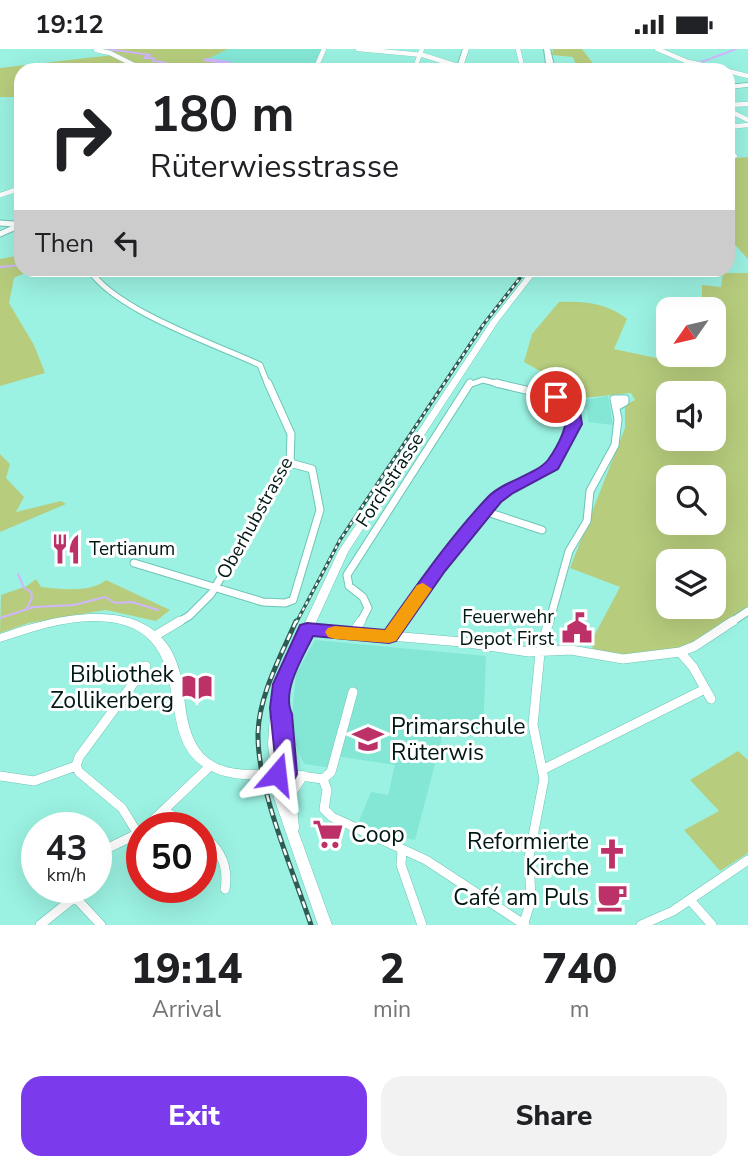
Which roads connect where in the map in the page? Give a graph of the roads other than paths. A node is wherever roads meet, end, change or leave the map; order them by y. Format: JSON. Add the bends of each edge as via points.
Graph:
{"nodes":[{"id":1,"x":358,"y":49,"type":"edge"},
{"id":2,"x":422,"y":49,"type":"edge"},
{"id":3,"x":657,"y":49,"type":"edge"},
{"id":4,"x":96,"y":50,"type":"edge"},
{"id":5,"x":371,"y":50,"type":"edge"},
{"id":6,"x":418,"y":55,"type":"junction"},
{"id":7,"x":130,"y":63,"type":"edge"},
{"id":8,"x":416,"y":63,"type":"edge"},
{"id":9,"x":442,"y":63,"type":"edge"},
{"id":10,"x":696,"y":63,"type":"edge"},
{"id":11,"x":735,"y":113,"type":"edge"},
{"id":12,"x":740,"y":115,"type":"junction"},
{"id":13,"x":748,"y":115,"type":"edge"},
{"id":14,"x":748,"y":120,"type":"edge"},
{"id":15,"x":94,"y":277,"type":"edge"},
{"id":16,"x":530,"y":277,"type":"edge"},
{"id":17,"x":616,"y":407,"type":"dead end"},
{"id":18,"x":289,"y":463,"type":"junction"},
{"id":19,"x":484,"y":511,"type":"junction"},
{"id":20,"x":542,"y":530,"type":"dead end"},
{"id":21,"x":134,"y":563,"type":"dead end"},
{"id":22,"x":217,"y":586,"type":"junction"},
{"id":23,"x":748,"y":611,"type":"edge"},
{"id":24,"x":307,"y":629,"type":"junction"},
{"id":25,"x":352,"y":634,"type":"junction"},
{"id":26,"x":153,"y":637,"type":"junction"},
{"id":27,"x":389,"y":637,"type":"junction"},
{"id":28,"x":0,"y":638,"type":"edge"},
{"id":29,"x":680,"y":652,"type":"junction"},
{"id":30,"x":540,"y":653,"type":"junction"},
{"id":31,"x":146,"y":666,"type":"dead end"},
{"id":32,"x":705,"y":689,"type":"junction"},
{"id":33,"x":353,"y":692,"type":"dead end"},
{"id":34,"x":710,"y":699,"type":"dead end"},
{"id":35,"x":76,"y":766,"type":"junction"},
{"id":36,"x":210,"y":766,"type":"junction"},
{"id":37,"x":544,"y":769,"type":"junction"},
{"id":38,"x":282,"y":774,"type":"junction"},
{"id":39,"x":303,"y":775,"type":"junction"},
{"id":40,"x":0,"y":776,"type":"edge"},
{"id":41,"x":323,"y":779,"type":"junction"},
{"id":42,"x":288,"y":796,"type":"junction"},
{"id":43,"x":165,"y":811,"type":"edge"},
{"id":44,"x":126,"y":813,"type":"edge"},
{"id":45,"x":293,"y":828,"type":"junction"},
{"id":46,"x":217,"y":847,"type":"edge"},
{"id":47,"x":402,"y":849,"type":"junction"},
{"id":48,"x":748,"y":860,"type":"edge"},
{"id":49,"x":225,"y":889,"type":"dead end"},
{"id":50,"x":690,"y":900,"type":"junction"},
{"id":51,"x":64,"y":903,"type":"edge"},
{"id":52,"x":84,"y":903,"type":"edge"},
{"id":53,"x":524,"y":924,"type":"edge"},
{"id":54,"x":40,"y":925,"type":"edge"},
{"id":55,"x":101,"y":925,"type":"edge"},
{"id":56,"x":325,"y":925,"type":"edge"},
{"id":57,"x":422,"y":925,"type":"edge"},
{"id":58,"x":641,"y":925,"type":"edge"},
{"id":59,"x":712,"y":925,"type":"edge"}],
"edges":[{"from":1,"to":5,"type":"street"},
{"from":2,"to":6,"type":"street"},
{"from":3,"to":10,"type":"street"},
{"from":4,"to":7,"type":"street"},
{"from":5,"to":6,"type":"street"},
{"from":6,"to":8,"type":"street"},
{"from":6,"to":9,"type":"street"},
{"from":11,"to":12,"type":"street"},
{"from":12,"to":13,"type":"street"},
{"from":12,"to":14,"type":"street"},
{"from":15,"to":18,"type":"street","name":"Oberhubstrasse","via":[[136,309],[260,365],[291,429]]},
{"from":16,"to":24,"type":"main road","name":"Forchstrasse","via":[[495,321],[361,523]]},
{"from":17,"to":30,"type":"street","via":[[615,445],[590,491],[587,521],[569,551]]},
{"from":18,"to":22,"type":"street","name":"Oberhubstrasse"},
{"from":18,"to":22,"type":"street","via":[[312,469],[319,495],[316,529],[296,596],[285,603],[263,602]]},
{"from":19,"to":20,"type":"street"},
{"from":19,"to":25,"type":"street","via":[[507,489],[552,466],[570,435],[575,414],[570,405],[556,397],[482,380],[470,383],[347,575],[349,586],[369,608]]},
{"from":19,"to":27,"type":"street"},
{"from":21,"to":22,"type":"street"},
{"from":22,"to":26,"type":"street","name":"Oberhubstrasse","via":[[189,615]]},
{"from":23,"to":29,"type":"street"},
{"from":24,"to":25,"type":"street"},
{"from":24,"to":38,"type":"main road","name":"Forchstrasse","via":[[282,684]]},
{"from":25,"to":27,"type":"street"},
{"from":26,"to":28,"type":"main road","via":[[132,624],[92,615],[49,621]]},
{"from":26,"to":36,"type":"main road","via":[[170,661],[188,740]]},
{"from":27,"to":30,"type":"street"},
{"from":29,"to":30,"type":"street","via":[[623,660],[571,650]]},
{"from":29,"to":32,"type":"street"},
{"from":30,"to":37,"type":"street","via":[[533,725]]},
{"from":31,"to":35,"type":"street"},
{"from":32,"to":34,"type":"street"},
{"from":32,"to":37,"type":"street"},
{"from":33,"to":41,"type":"street","via":[[331,772]]},
{"from":35,"to":40,"type":"street","via":[[34,781]]},
{"from":35,"to":44,"type":"street"},
{"from":36,"to":38,"type":"main road","via":[[227,773]]},
{"from":36,"to":43,"type":"street"},
{"from":37,"to":53,"type":"street","via":[[529,857],[531,900]]},
{"from":38,"to":39,"type":"street"},
{"from":38,"to":42,"type":"main road","name":"Forchstrasse"},
{"from":38,"to":45,"type":"main road","name":"Forchstrasse","via":[[285,817]]},
{"from":39,"to":41,"type":"street"},
{"from":39,"to":42,"type":"main road"},
{"from":41,"to":47,"type":"street","via":[[326,813]]},
{"from":42,"to":45,"type":"main road","name":"Forchstrasse"},
{"from":45,"to":56,"type":"main road","name":"Forchstrasse"},
{"from":46,"to":49,"type":"street","via":[[228,878]]},
{"from":47,"to":53,"type":"street","via":[[449,873]]},
{"from":47,"to":57,"type":"street","via":[[401,865]]},
{"from":48,"to":50,"type":"street"},
{"from":50,"to":58,"type":"street"},
{"from":50,"to":59,"type":"street"},
{"from":51,"to":54,"type":"street"},
{"from":52,"to":55,"type":"street"}]}
